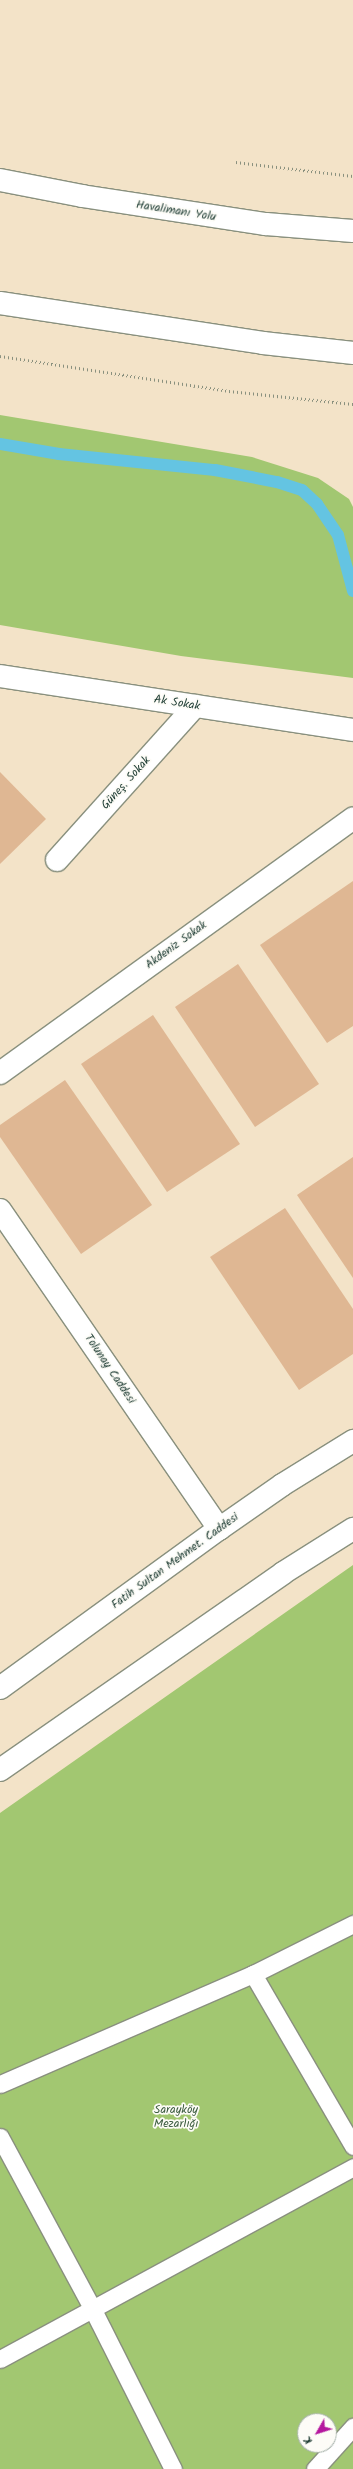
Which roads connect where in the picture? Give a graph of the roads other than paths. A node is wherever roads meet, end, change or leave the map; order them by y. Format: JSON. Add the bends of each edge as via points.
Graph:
{"nodes":[{"id":1,"x":0,"y":180,"type":"edge"},
{"id":2,"x":353,"y":231,"type":"edge"},
{"id":3,"x":0,"y":303,"type":"edge"},
{"id":4,"x":353,"y":353,"type":"edge"},
{"id":5,"x":0,"y":676,"type":"edge"},
{"id":6,"x":195,"y":706,"type":"junction"},
{"id":7,"x":353,"y":730,"type":"edge"},
{"id":8,"x":353,"y":818,"type":"edge"},
{"id":9,"x":57,"y":860,"type":"dead end"},
{"id":10,"x":0,"y":1073,"type":"edge"},
{"id":11,"x":0,"y":1210,"type":"edge"},
{"id":12,"x":353,"y":1437,"type":"edge"},
{"id":13,"x":344,"y":1446,"type":"edge"},
{"id":14,"x":219,"y":1529,"type":"junction"},
{"id":15,"x":353,"y":1529,"type":"edge"},
{"id":16,"x":0,"y":1688,"type":"edge"},
{"id":17,"x":0,"y":1770,"type":"edge"},
{"id":18,"x":353,"y":1924,"type":"edge"},
{"id":19,"x":253,"y":1974,"type":"junction"},
{"id":20,"x":0,"y":2084,"type":"edge"},
{"id":21,"x":0,"y":2137,"type":"edge"},
{"id":22,"x":353,"y":2146,"type":"edge"},
{"id":23,"x":353,"y":2167,"type":"edge"},
{"id":24,"x":92,"y":2308,"type":"junction"},
{"id":25,"x":0,"y":2359,"type":"edge"},
{"id":26,"x":353,"y":2427,"type":"edge"},
{"id":27,"x":174,"y":2469,"type":"edge"},
{"id":28,"x":315,"y":2469,"type":"edge"}],
"edges":[{"from":1,"to":2,"type":"main road","name":"Havalimanı Yolu","via":[[82,196],[266,224]]},
{"from":3,"to":4,"type":"main road","via":[[264,343]]},
{"from":5,"to":6,"type":"main road","name":"Ak Sokak"},
{"from":6,"to":7,"type":"main road","name":"Ak Sokak"},
{"from":6,"to":9,"type":"main road","name":"Güneş. Sokak"},
{"from":8,"to":10,"type":"main road","name":"Akdeniz Sokak"},
{"from":11,"to":14,"type":"main road","name":"Tolunay Caddesi"},
{"from":12,"to":13,"type":"lane"},
{"from":13,"to":14,"type":"main road","name":"Fatih Sultan Mehmet. Caddesi"},
{"from":14,"to":16,"type":"main road","name":"Fatih Sultan Mehmet. Caddesi"},
{"from":15,"to":17,"type":"main road","via":[[276,1577]]},
{"from":18,"to":19,"type":"lane"},
{"from":19,"to":20,"type":"lane"},
{"from":19,"to":22,"type":"lane"},
{"from":21,"to":24,"type":"lane"},
{"from":23,"to":24,"type":"lane"},
{"from":24,"to":25,"type":"lane"},
{"from":24,"to":27,"type":"lane"},
{"from":26,"to":28,"type":"lane"}]}
